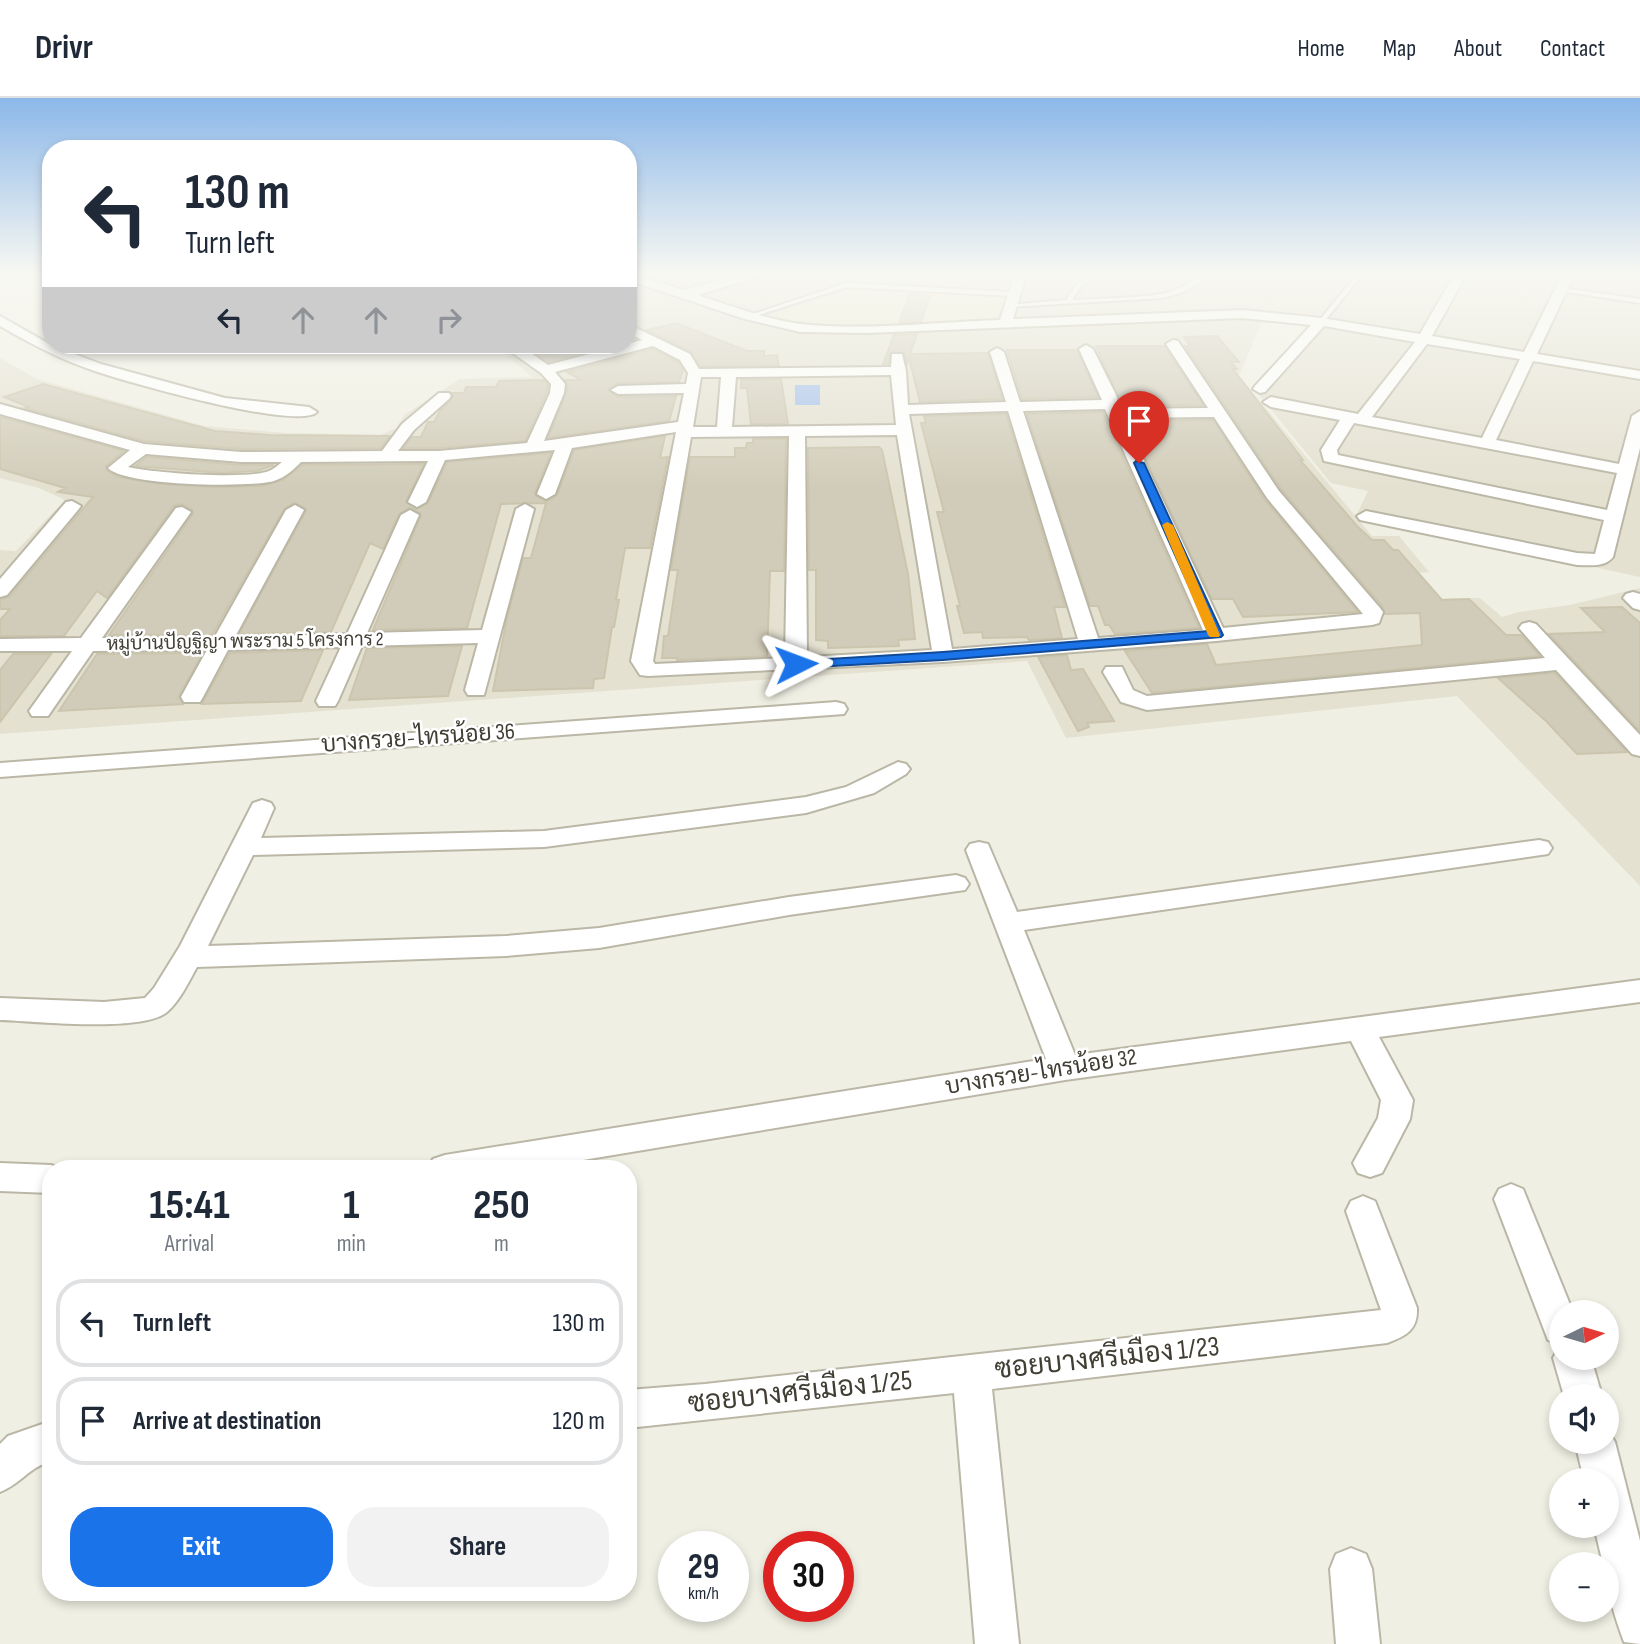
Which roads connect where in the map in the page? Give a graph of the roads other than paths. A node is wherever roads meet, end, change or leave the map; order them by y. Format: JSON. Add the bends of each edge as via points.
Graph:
{"nodes":[{"id":1,"x":664,"y":345,"type":"edge"},
{"id":2,"x":1173,"y":345,"type":"edge"},
{"id":3,"x":1300,"y":345,"type":"edge"},
{"id":4,"x":1418,"y":345,"type":"edge"},
{"id":5,"x":1460,"y":345,"type":"edge"},
{"id":6,"x":1536,"y":345,"type":"edge"},
{"id":7,"x":1086,"y":349,"type":"dead end"},
{"id":8,"x":998,"y":352,"type":"dead end"},
{"id":9,"x":65,"y":354,"type":"edge"},
{"id":10,"x":523,"y":354,"type":"edge"},
{"id":11,"x":607,"y":354,"type":"edge"},
{"id":12,"x":1530,"y":357,"type":"junction"},
{"id":13,"x":546,"y":370,"type":"junction"},
{"id":14,"x":729,"y":373,"type":"junction"},
{"id":15,"x":1640,"y":375,"type":"edge"},
{"id":16,"x":693,"y":381,"type":"junction"},
{"id":17,"x":1259,"y":389,"type":"dead end"},
{"id":18,"x":618,"y":390,"type":"dead end"},
{"id":19,"x":444,"y":396,"type":"dead end"},
{"id":20,"x":1205,"y":400,"type":"junction"},
{"id":21,"x":1271,"y":402,"type":"dead end"},
{"id":22,"x":1116,"y":403,"type":"junction"},
{"id":23,"x":1012,"y":405,"type":"junction"},
{"id":24,"x":0,"y":409,"type":"edge"},
{"id":25,"x":901,"y":410,"type":"junction"},
{"id":26,"x":309,"y":412,"type":"dead end"},
{"id":27,"x":1640,"y":416,"type":"edge"},
{"id":28,"x":1356,"y":418,"type":"junction"},
{"id":29,"x":684,"y":429,"type":"junction"},
{"id":30,"x":797,"y":430,"type":"junction"},
{"id":31,"x":906,"y":430,"type":"junction"},
{"id":32,"x":724,"y":431,"type":"junction"},
{"id":33,"x":1487,"y":443,"type":"junction"},
{"id":34,"x":565,"y":444,"type":"junction"},
{"id":35,"x":533,"y":448,"type":"junction"},
{"id":36,"x":143,"y":449,"type":"junction"},
{"id":37,"x":439,"y":456,"type":"junction"},
{"id":38,"x":386,"y":457,"type":"junction"},
{"id":39,"x":295,"y":458,"type":"junction"},
{"id":40,"x":1625,"y":470,"type":"junction"},
{"id":41,"x":546,"y":494,"type":"dead end"},
{"id":42,"x":72,"y":506,"type":"dead end"},
{"id":43,"x":525,"y":509,"type":"dead end"},
{"id":44,"x":295,"y":510,"type":"dead end"},
{"id":45,"x":182,"y":512,"type":"dead end"},
{"id":46,"x":1366,"y":516,"type":"dead end"},
{"id":47,"x":1614,"y":517,"type":"junction"},
{"id":48,"x":1597,"y":560,"type":"joint"},
{"id":49,"x":0,"y":591,"type":"edge"},
{"id":50,"x":1529,"y":628,"type":"dead end"},
{"id":51,"x":1216,"y":635,"type":"junction"},
{"id":52,"x":490,"y":636,"type":"junction"},
{"id":53,"x":353,"y":640,"type":"junction"},
{"id":54,"x":221,"y":644,"type":"junction"},
{"id":55,"x":1090,"y":644,"type":"junction"},
{"id":56,"x":0,"y":645,"type":"edge"},
{"id":57,"x":86,"y":646,"type":"junction"},
{"id":58,"x":943,"y":656,"type":"junction"},
{"id":59,"x":1561,"y":663,"type":"junction"},
{"id":60,"x":796,"y":664,"type":"junction"},
{"id":61,"x":1114,"y":672,"type":"dead end"},
{"id":62,"x":476,"y":690,"type":"dead end"},
{"id":63,"x":192,"y":696,"type":"dead end"},
{"id":64,"x":327,"y":701,"type":"dead end"},
{"id":65,"x":836,"y":709,"type":"dead end"},
{"id":66,"x":40,"y":711,"type":"dead end"},
{"id":67,"x":1640,"y":749,"type":"edge"},
{"id":68,"x":898,"y":769,"type":"dead end"},
{"id":69,"x":0,"y":770,"type":"edge"},
{"id":70,"x":262,"y":808,"type":"dead end"},
{"id":71,"x":245,"y":847,"type":"junction"},
{"id":72,"x":1539,"y":848,"type":"dead end"},
{"id":73,"x":979,"y":850,"type":"dead end"},
{"id":74,"x":956,"y":884,"type":"dead end"},
{"id":75,"x":1009,"y":923,"type":"junction"},
{"id":76,"x":187,"y":957,"type":"junction"},
{"id":77,"x":1640,"y":991,"type":"edge"},
{"id":78,"x":0,"y":1009,"type":"edge"},
{"id":79,"x":1359,"y":1028,"type":"junction"},
{"id":80,"x":1065,"y":1068,"type":"junction"},
{"id":81,"x":500,"y":1160,"type":"edge"},
{"id":82,"x":1370,"y":1163,"type":"dead end"},
{"id":83,"x":0,"y":1177,"type":"edge"},
{"id":84,"x":42,"y":1179,"type":"edge"},
{"id":85,"x":1511,"y":1199,"type":"dead end"},
{"id":86,"x":1363,"y":1211,"type":"dead end"},
{"id":87,"x":1550,"y":1300,"type":"edge"},
{"id":88,"x":971,"y":1373,"type":"junction"},
{"id":89,"x":637,"y":1408,"type":"edge"},
{"id":90,"x":42,"y":1444,"type":"edge"},
{"id":91,"x":0,"y":1472,"type":"edge"},
{"id":92,"x":1618,"y":1538,"type":"edge"},
{"id":93,"x":1351,"y":1569,"type":"dead end"},
{"id":94,"x":1640,"y":1626,"type":"edge"},
{"id":95,"x":997,"y":1644,"type":"edge"},
{"id":96,"x":1358,"y":1644,"type":"edge"}],
"edges":[{"from":1,"to":16,"type":"street","via":[[685,357]]},
{"from":2,"to":20,"type":"street"},
{"from":3,"to":17,"type":"street"},
{"from":4,"to":28,"type":"street"},
{"from":5,"to":12,"type":"street"},
{"from":6,"to":12,"type":"street"},
{"from":7,"to":22,"type":"street"},
{"from":8,"to":23,"type":"street"},
{"from":9,"to":26,"type":"street","via":[[96,367],[224,402]]},
{"from":10,"to":13,"type":"street"},
{"from":11,"to":13,"type":"street"},
{"from":12,"to":15,"type":"street"},
{"from":12,"to":33,"type":"street"},
{"from":13,"to":35,"type":"street","via":[[558,384],[557,393]]},
{"from":14,"to":16,"type":"street"},
{"from":14,"to":25,"type":"street","via":[[898,364]]},
{"from":14,"to":32,"type":"street"},
{"from":16,"to":18,"type":"street"},
{"from":16,"to":29,"type":"street"},
{"from":19,"to":38,"type":"street","via":[[408,427]]},
{"from":20,"to":22,"type":"street"},
{"from":20,"to":51,"type":"street","via":[[1273,494],[1373,612],[1372,618],[1353,622]]},
{"from":21,"to":28,"type":"street"},
{"from":22,"to":23,"type":"street"},
{"from":22,"to":51,"type":"street"},
{"from":23,"to":25,"type":"street"},
{"from":23,"to":55,"type":"street"},
{"from":24,"to":36,"type":"street"},
{"from":25,"to":31,"type":"street"},
{"from":27,"to":40,"type":"street"},
{"from":28,"to":33,"type":"street"},
{"from":28,"to":47,"type":"street","via":[[1329,450],[1330,458]]},
{"from":29,"to":32,"type":"street"},
{"from":29,"to":34,"type":"street"},
{"from":29,"to":60,"type":"street","via":[[644,667],[657,671]]},
{"from":30,"to":31,"type":"street"},
{"from":30,"to":32,"type":"street"},
{"from":30,"to":60,"type":"street"},
{"from":31,"to":58,"type":"street"},
{"from":33,"to":40,"type":"street"},
{"from":34,"to":35,"type":"street"},
{"from":34,"to":41,"type":"street"},
{"from":35,"to":37,"type":"street"},
{"from":36,"to":39,"type":"street"},
{"from":36,"to":39,"type":"street","via":[[116,468],[145,475],[261,479],[281,473]]},
{"from":37,"to":38,"type":"street"},
{"from":37,"to":53,"type":"street"},
{"from":38,"to":39,"type":"street"},
{"from":40,"to":47,"type":"street"},
{"from":42,"to":49,"type":"street"},
{"from":43,"to":52,"type":"street"},
{"from":44,"to":54,"type":"street"},
{"from":45,"to":57,"type":"street"},
{"from":46,"to":48,"type":"street"},
{"from":47,"to":48,"type":"street","via":[[1604,557]]},
{"from":50,"to":59,"type":"street"},
{"from":51,"to":55,"type":"street"},
{"from":52,"to":53,"type":"street","name":"หมู่บ้านปัญฐิญา พระราม 5 โครงการ 2"},
{"from":52,"to":62,"type":"street"},
{"from":53,"to":54,"type":"street","name":"หมู่บ้านปัญฐิญา พระราม 5 โครงการ 2"},
{"from":53,"to":64,"type":"street"},
{"from":54,"to":57,"type":"street","name":"หมู่บ้านปัญฐิญา พระราม 5 โครงการ 2"},
{"from":54,"to":63,"type":"street"},
{"from":55,"to":58,"type":"street"},
{"from":56,"to":57,"type":"street","name":"หมู่บ้านปัญฐิญา พระราม 5 โครงการ 2"},
{"from":57,"to":66,"type":"street"},
{"from":58,"to":60,"type":"street"},
{"from":59,"to":61,"type":"street","via":[[1147,703],[1125,697]]},
{"from":59,"to":67,"type":"street"},
{"from":65,"to":69,"type":"street","name":"บางกรวย-ไทรน้อย 36"},
{"from":68,"to":71,"type":"street","via":[[861,791],[806,805],[544,839]]},
{"from":70,"to":71,"type":"street"},
{"from":71,"to":76,"type":"street"},
{"from":72,"to":75,"type":"street"},
{"from":73,"to":75,"type":"street"},
{"from":74,"to":76,"type":"street","via":[[599,938],[493,947]]},
{"from":75,"to":80,"type":"street"},
{"from":76,"to":78,"type":"street","via":[[155,1006],[131,1012]]},
{"from":77,"to":79,"type":"street","name":"บางกรวย-ไทรน้อย 32"},
{"from":79,"to":80,"type":"street","name":"บางกรวย-ไทรน้อย 32"},
{"from":79,"to":82,"type":"street","via":[[1397,1100],[1394,1119]]},
{"from":80,"to":81,"type":"street","name":"บางกรวย-ไทรน้อย 32"},
{"from":83,"to":84,"type":"street"},
{"from":85,"to":87,"type":"street"},
{"from":86,"to":88,"type":"street","name":"ซอยบางศรีเมือง 1/23","via":[[1399,1308],[1399,1319],[1387,1326]]},
{"from":88,"to":89,"type":"street","name":"ซอยบางศรีเมือง 1/25"},
{"from":88,"to":95,"type":"street","name":"ซอยบางศรีเมือง 1/23"},
{"from":90,"to":91,"type":"street","via":[[22,1450]]},
{"from":92,"to":94,"type":"street"},
{"from":93,"to":96,"type":"street"}]}
